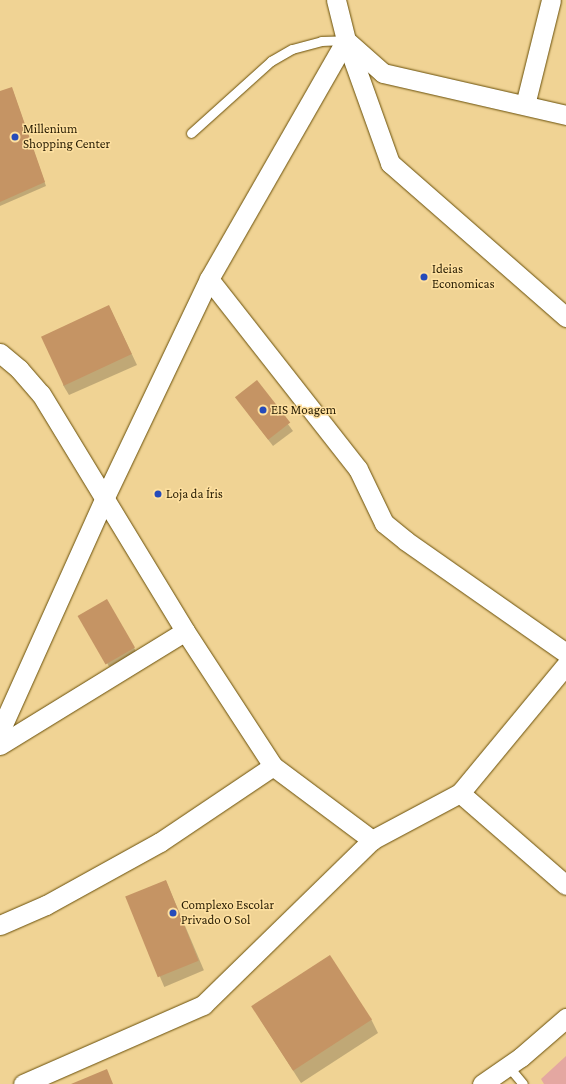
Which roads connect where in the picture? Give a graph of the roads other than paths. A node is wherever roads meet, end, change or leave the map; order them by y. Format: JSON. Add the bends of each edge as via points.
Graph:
{"nodes":[{"id":1,"x":336,"y":0,"type":"edge"},
{"id":2,"x":551,"y":0,"type":"edge"},
{"id":3,"x":346,"y":40,"type":"junction"},
{"id":4,"x":525,"y":105,"type":"junction"},
{"id":5,"x":566,"y":115,"type":"edge"},
{"id":6,"x":191,"y":133,"type":"dead end"},
{"id":7,"x":209,"y":279,"type":"junction"},
{"id":8,"x":566,"y":318,"type":"edge"},
{"id":9,"x":0,"y":353,"type":"edge"},
{"id":10,"x":105,"y":497,"type":"junction"},
{"id":11,"x":185,"y":630,"type":"junction"},
{"id":12,"x":566,"y":653,"type":"edge"},
{"id":13,"x":566,"y":666,"type":"edge"},
{"id":14,"x":0,"y":731,"type":"edge"},
{"id":15,"x":0,"y":745,"type":"edge"},
{"id":16,"x":273,"y":766,"type":"junction"},
{"id":17,"x":460,"y":793,"type":"junction"},
{"id":18,"x":372,"y":840,"type":"junction"},
{"id":19,"x":566,"y":885,"type":"edge"},
{"id":20,"x":0,"y":925,"type":"edge"},
{"id":21,"x":566,"y":1018,"type":"edge"},
{"id":22,"x":508,"y":1066,"type":"junction"},
{"id":23,"x":23,"y":1084,"type":"edge"},
{"id":24,"x":482,"y":1084,"type":"edge"},
{"id":25,"x":523,"y":1084,"type":"edge"}],
"edges":[{"from":1,"to":3,"type":"street"},
{"from":2,"to":4,"type":"street"},
{"from":3,"to":4,"type":"street","via":[[383,73]]},
{"from":3,"to":6,"type":"lane","via":[[321,41],[292,50],[271,61]]},
{"from":3,"to":7,"type":"street"},
{"from":3,"to":8,"type":"street","via":[[390,164]]},
{"from":4,"to":5,"type":"street"},
{"from":7,"to":10,"type":"street"},
{"from":7,"to":12,"type":"street","via":[[358,469],[384,523]]},
{"from":9,"to":10,"type":"street","via":[[19,369],[41,394]]},
{"from":10,"to":11,"type":"street"},
{"from":10,"to":14,"type":"street"},
{"from":11,"to":15,"type":"street"},
{"from":11,"to":16,"type":"street"},
{"from":13,"to":17,"type":"street"},
{"from":16,"to":18,"type":"street"},
{"from":16,"to":20,"type":"street","via":[[160,842],[46,905]]},
{"from":17,"to":18,"type":"street"},
{"from":17,"to":19,"type":"street"},
{"from":18,"to":23,"type":"street","via":[[203,1005]]},
{"from":21,"to":22,"type":"street"},
{"from":22,"to":24,"type":"street"},
{"from":22,"to":25,"type":"lane"}]}
